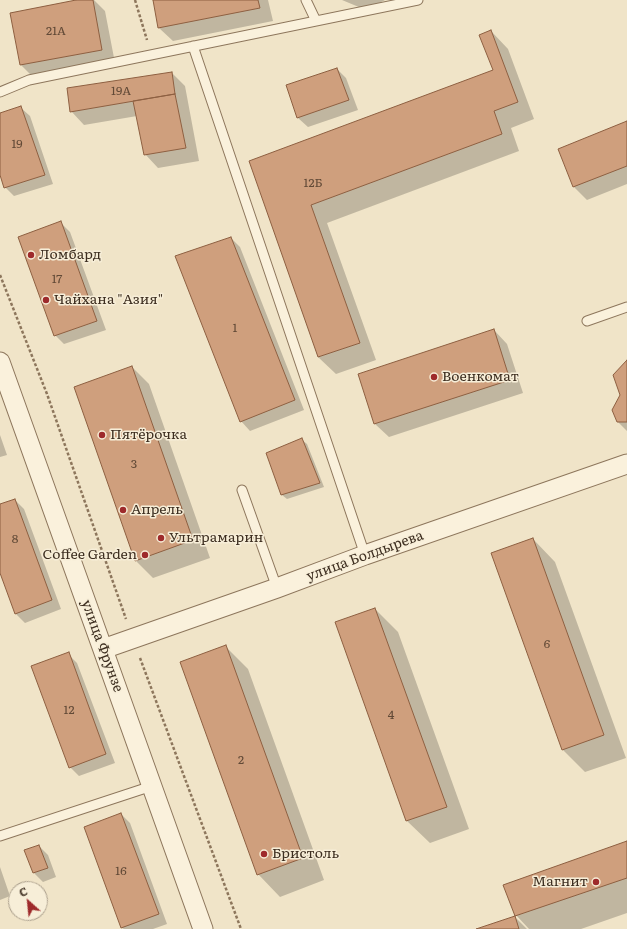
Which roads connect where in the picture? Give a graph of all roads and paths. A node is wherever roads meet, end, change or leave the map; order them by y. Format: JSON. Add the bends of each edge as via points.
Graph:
{"nodes":[{"id":1,"x":135,"y":0,"type":"edge"},
{"id":2,"x":306,"y":0,"type":"edge"},
{"id":3,"x":418,"y":0,"type":"edge"},
{"id":4,"x":316,"y":21,"type":"junction"},
{"id":5,"x":192,"y":46,"type":"junction"},
{"id":6,"x":151,"y":55,"type":"junction"},
{"id":7,"x":0,"y":92,"type":"edge"},
{"id":8,"x":0,"y":275,"type":"edge"},
{"id":9,"x":627,"y":307,"type":"edge"},
{"id":10,"x":587,"y":321,"type":"dead end"},
{"id":11,"x":0,"y":362,"type":"edge"},
{"id":12,"x":627,"y":464,"type":"edge"},
{"id":13,"x":242,"y":490,"type":"dead end"},
{"id":14,"x":365,"y":555,"type":"junction"},
{"id":15,"x":277,"y":588,"type":"junction"},
{"id":16,"x":133,"y":638,"type":"junction"},
{"id":17,"x":103,"y":649,"type":"junction"},
{"id":18,"x":152,"y":786,"type":"junction"},
{"id":19,"x":0,"y":836,"type":"edge"},
{"id":20,"x":203,"y":929,"type":"edge"},
{"id":21,"x":241,"y":929,"type":"edge"}],
"edges":[{"from":1,"to":6,"type":"path"},
{"from":2,"to":4,"type":"lane"},
{"from":3,"to":4,"type":"lane"},
{"from":4,"to":5,"type":"lane"},
{"from":5,"to":6,"type":"lane"},
{"from":5,"to":14,"type":"lane"},
{"from":6,"to":7,"type":"lane","via":[[29,80]]},
{"from":8,"to":16,"type":"path","via":[[47,394]]},
{"from":9,"to":10,"type":"lane"},
{"from":11,"to":17,"type":"street","name":"улица Фрунзе"},
{"from":12,"to":14,"type":"street","name":"улица Болдырева"},
{"from":13,"to":15,"type":"lane"},
{"from":14,"to":15,"type":"street","name":"улица Болдырева"},
{"from":15,"to":16,"type":"street","name":"улица Болдырева"},
{"from":16,"to":17,"type":"street","name":"улица Болдырева"},
{"from":16,"to":21,"type":"path"},
{"from":17,"to":18,"type":"street","name":"улица Фрунзе"},
{"from":18,"to":19,"type":"lane"},
{"from":18,"to":20,"type":"street","name":"улица Фрунзе"}]}
